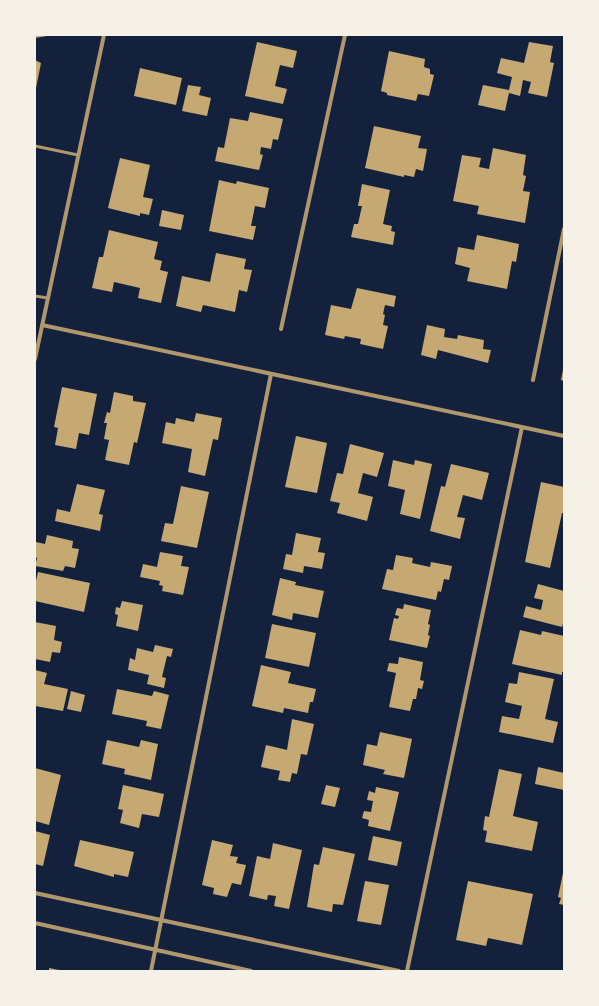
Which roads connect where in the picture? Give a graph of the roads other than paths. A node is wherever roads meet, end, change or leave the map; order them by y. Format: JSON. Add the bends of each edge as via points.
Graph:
{"nodes":[{"id":1,"x":104,"y":35,"type":"edge"},
{"id":2,"x":344,"y":35,"type":"edge"},
{"id":3,"x":35,"y":146,"type":"edge"},
{"id":4,"x":78,"y":155,"type":"junction"},
{"id":5,"x":564,"y":229,"type":"edge"},
{"id":6,"x":35,"y":296,"type":"edge"},
{"id":7,"x":48,"y":298,"type":"junction"},
{"id":8,"x":42,"y":325,"type":"junction"},
{"id":9,"x":281,"y":329,"type":"dead end"},
{"id":10,"x":35,"y":359,"type":"edge"},
{"id":11,"x":271,"y":374,"type":"junction"},
{"id":12,"x":534,"y":380,"type":"dead end"},
{"id":13,"x":522,"y":426,"type":"junction"},
{"id":14,"x":564,"y":436,"type":"edge"},
{"id":15,"x":35,"y":893,"type":"edge"},
{"id":16,"x":162,"y":919,"type":"junction"},
{"id":17,"x":35,"y":924,"type":"edge"},
{"id":18,"x":155,"y":951,"type":"junction"},
{"id":19,"x":151,"y":971,"type":"edge"},
{"id":20,"x":251,"y":971,"type":"edge"},
{"id":21,"x":399,"y":971,"type":"edge"},
{"id":22,"x":407,"y":971,"type":"edge"}],
"edges":[{"from":1,"to":4,"type":"street"},
{"from":2,"to":9,"type":"street"},
{"from":3,"to":4,"type":"lane"},
{"from":4,"to":7,"type":"street"},
{"from":5,"to":12,"type":"street"},
{"from":6,"to":7,"type":"lane"},
{"from":7,"to":8,"type":"street"},
{"from":8,"to":10,"type":"street"},
{"from":8,"to":11,"type":"street"},
{"from":11,"to":13,"type":"street"},
{"from":11,"to":16,"type":"street"},
{"from":13,"to":14,"type":"street"},
{"from":13,"to":22,"type":"street"},
{"from":15,"to":16,"type":"street"},
{"from":16,"to":18,"type":"street"},
{"from":16,"to":21,"type":"street"},
{"from":17,"to":18,"type":"street"},
{"from":18,"to":19,"type":"street"},
{"from":18,"to":20,"type":"street"}]}
